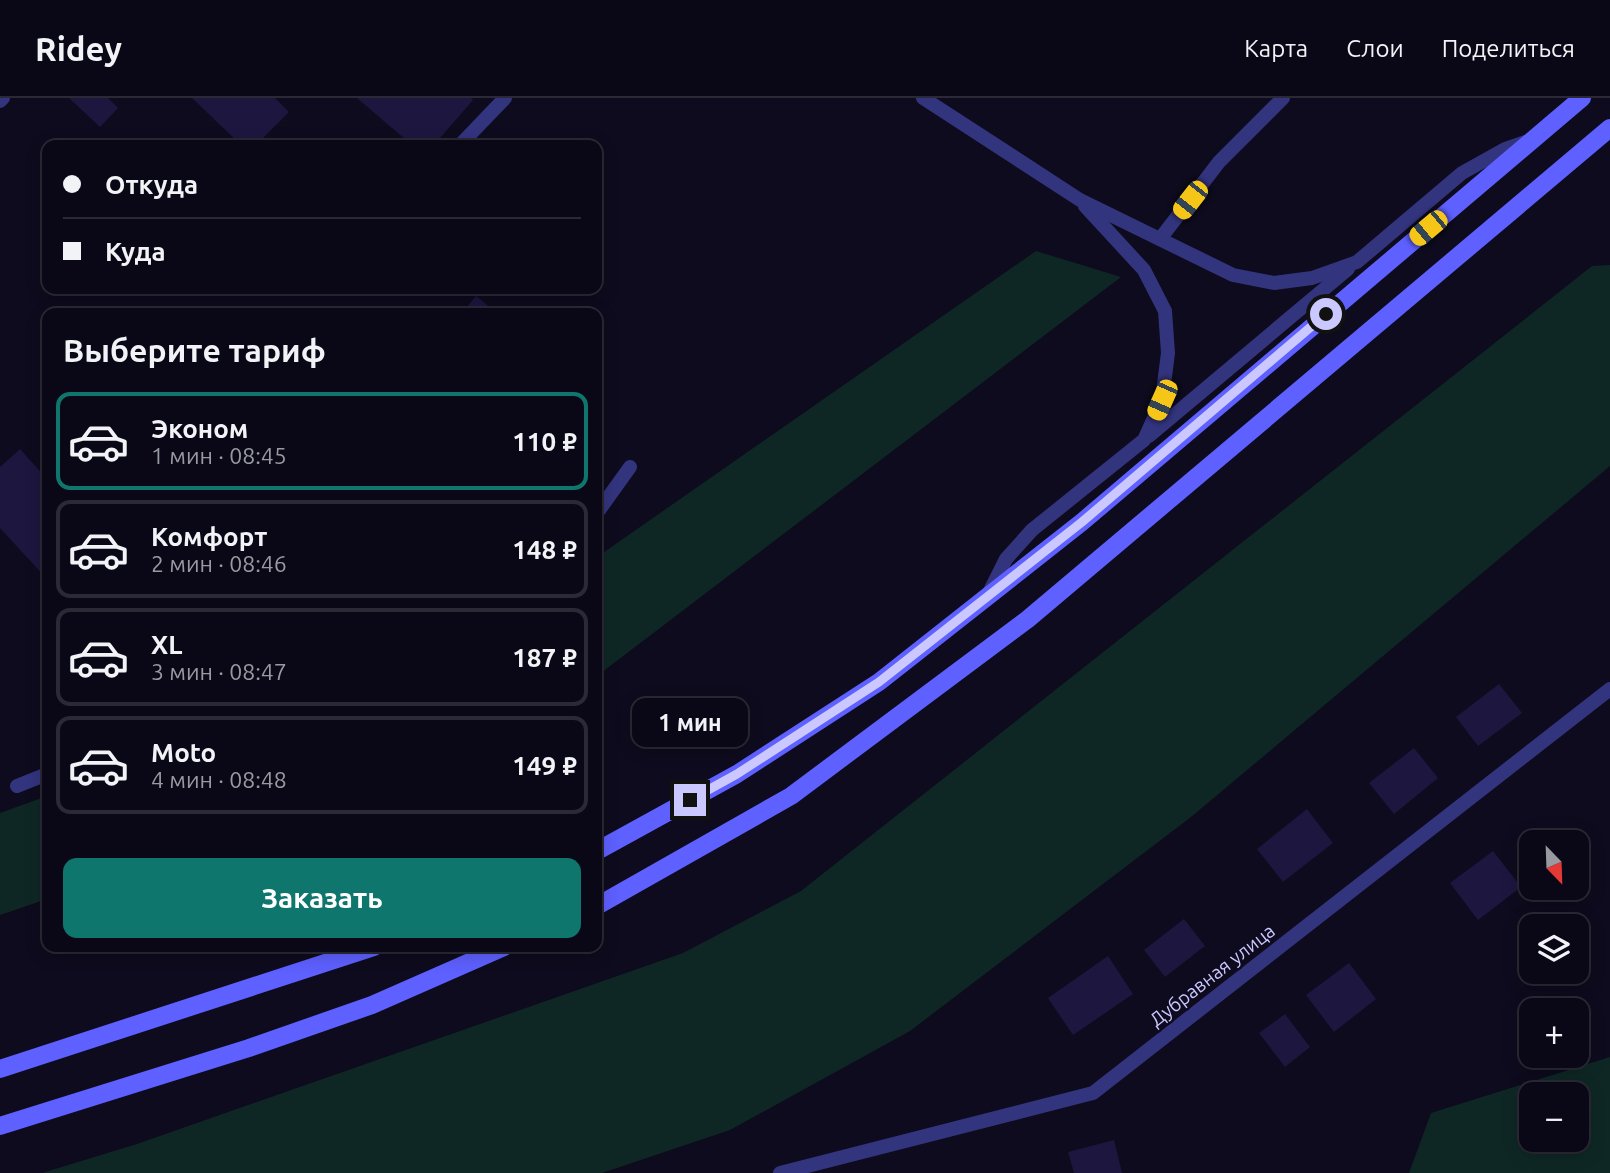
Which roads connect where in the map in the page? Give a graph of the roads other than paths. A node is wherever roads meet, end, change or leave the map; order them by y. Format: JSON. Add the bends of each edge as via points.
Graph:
{"nodes":[{"id":1,"x":505,"y":98,"type":"edge"},
{"id":2,"x":923,"y":98,"type":"edge"},
{"id":3,"x":1283,"y":98,"type":"edge"},
{"id":4,"x":1582,"y":98,"type":"edge"},
{"id":5,"x":1610,"y":128,"type":"edge"},
{"id":6,"x":465,"y":140,"type":"edge"},
{"id":7,"x":1530,"y":141,"type":"junction"},
{"id":8,"x":1080,"y":200,"type":"junction"},
{"id":9,"x":1160,"y":239,"type":"junction"},
{"id":10,"x":1357,"y":262,"type":"junction"},
{"id":11,"x":1144,"y":440,"type":"junction"},
{"id":12,"x":630,"y":467,"type":"dead end"},
{"id":13,"x":602,"y":506,"type":"edge"},
{"id":14,"x":988,"y":596,"type":"junction"},
{"id":15,"x":1610,"y":689,"type":"edge"},
{"id":16,"x":42,"y":776,"type":"edge"},
{"id":17,"x":17,"y":786,"type":"dead end"},
{"id":18,"x":602,"y":848,"type":"edge"},
{"id":19,"x":602,"y":902,"type":"edge"},
{"id":20,"x":359,"y":952,"type":"edge"},
{"id":21,"x":493,"y":952,"type":"edge"},
{"id":22,"x":0,"y":1069,"type":"edge"},
{"id":23,"x":0,"y":1126,"type":"edge"},
{"id":24,"x":780,"y":1173,"type":"edge"}],
"edges":[{"from":1,"to":6,"type":"lane"},
{"from":2,"to":8,"type":"lane"},
{"from":3,"to":9,"type":"lane","via":[[1219,162]]},
{"from":4,"to":7,"type":"main road"},
{"from":5,"to":19,"type":"main road","via":[[1028,619],[791,796]]},
{"from":7,"to":10,"type":"lane","via":[[1462,173]]},
{"from":7,"to":14,"type":"main road","via":[[1082,522]]},
{"from":8,"to":9,"type":"lane"},
{"from":8,"to":11,"type":"lane","via":[[1144,270],[1165,311],[1168,353],[1162,400]]},
{"from":9,"to":10,"type":"lane","via":[[1233,275],[1274,283],[1312,278]]},
{"from":10,"to":11,"type":"lane"},
{"from":11,"to":14,"type":"lane","via":[[1032,530],[1006,559]]},
{"from":12,"to":13,"type":"lane"},
{"from":14,"to":18,"type":"main road","via":[[879,682],[737,774]]},
{"from":15,"to":24,"type":"lane","name":"Дубравная улица","via":[[1093,1093]]},
{"from":16,"to":17,"type":"lane"},
{"from":20,"to":22,"type":"main road"},
{"from":21,"to":23,"type":"main road","via":[[372,1005]]}]}
